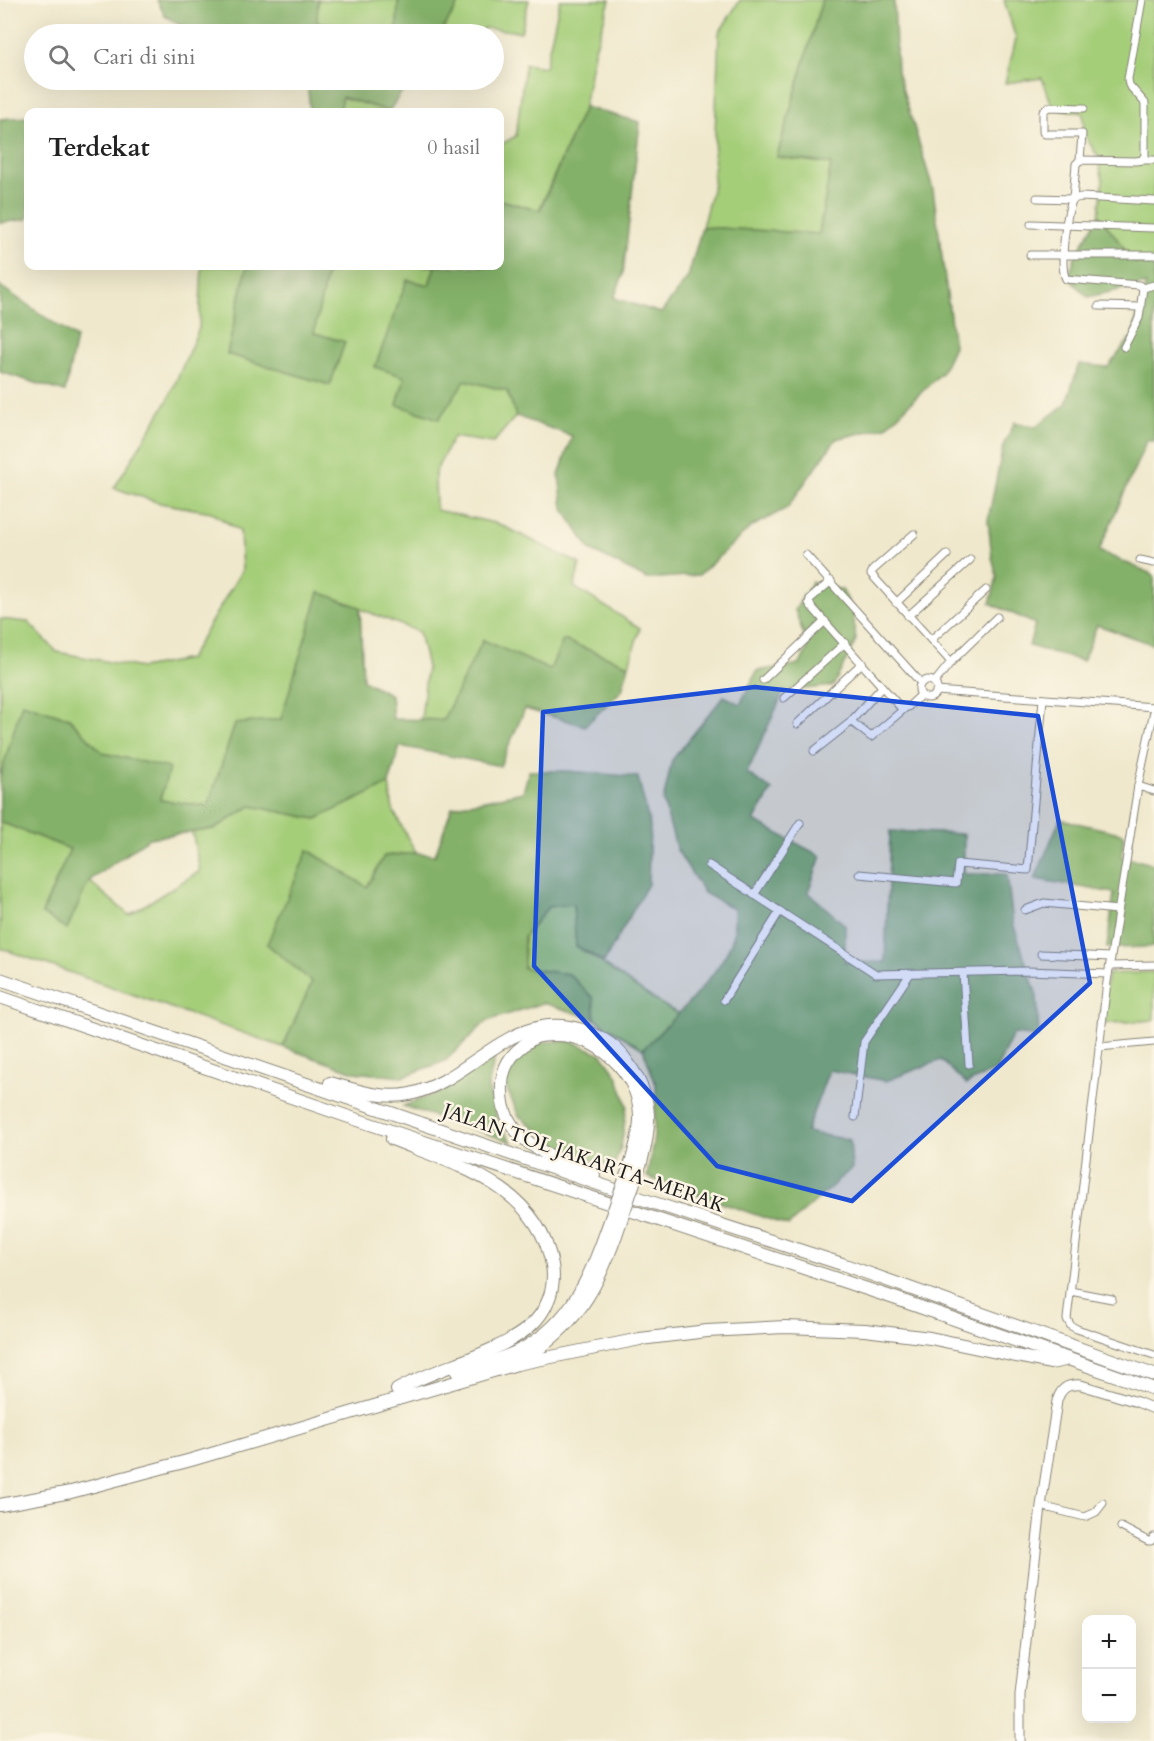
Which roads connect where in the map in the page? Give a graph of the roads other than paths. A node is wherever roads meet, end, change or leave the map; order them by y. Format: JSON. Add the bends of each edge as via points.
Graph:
{"nodes":[{"id":1,"x":1142,"y":0,"type":"edge"},
{"id":2,"x":1145,"y":103,"type":"junction"},
{"id":3,"x":1154,"y":104,"type":"edge"},
{"id":4,"x":1084,"y":108,"type":"dead end"},
{"id":5,"x":1146,"y":126,"type":"junction"},
{"id":6,"x":1154,"y":126,"type":"edge"},
{"id":7,"x":1080,"y":160,"type":"junction"},
{"id":8,"x":1142,"y":160,"type":"junction"},
{"id":9,"x":1154,"y":160,"type":"edge"},
{"id":10,"x":1036,"y":198,"type":"dead end"},
{"id":11,"x":1073,"y":199,"type":"junction"},
{"id":12,"x":1154,"y":201,"type":"edge"},
{"id":13,"x":1030,"y":224,"type":"dead end"},
{"id":14,"x":1067,"y":226,"type":"junction"},
{"id":15,"x":1154,"y":228,"type":"edge"},
{"id":16,"x":1064,"y":254,"type":"junction"},
{"id":17,"x":1030,"y":255,"type":"dead end"},
{"id":18,"x":1154,"y":255,"type":"edge"},
{"id":19,"x":1154,"y":285,"type":"edge"},
{"id":20,"x":1143,"y":288,"type":"junction"},
{"id":21,"x":1100,"y":306,"type":"dead end"},
{"id":22,"x":1141,"y":307,"type":"junction"},
{"id":23,"x":1124,"y":347,"type":"dead end"},
{"id":24,"x":914,"y":534,"type":"dead end"},
{"id":25,"x":806,"y":555,"type":"dead end"},
{"id":26,"x":947,"y":555,"type":"dead end"},
{"id":27,"x":970,"y":560,"type":"dead end"},
{"id":28,"x":1140,"y":560,"type":"dead end"},
{"id":29,"x":1154,"y":562,"type":"edge"},
{"id":30,"x":831,"y":581,"type":"junction"},
{"id":31,"x":986,"y":590,"type":"dead end"},
{"id":32,"x":896,"y":603,"type":"junction"},
{"id":33,"x":908,"y":616,"type":"junction"},
{"id":34,"x":998,"y":617,"type":"dead end"},
{"id":35,"x":825,"y":621,"type":"junction"},
{"id":36,"x":931,"y":640,"type":"junction"},
{"id":37,"x":845,"y":643,"type":"junction"},
{"id":38,"x":951,"y":662,"type":"junction"},
{"id":39,"x":862,"y":663,"type":"junction"},
{"id":40,"x":763,"y":680,"type":"dead end"},
{"id":41,"x":921,"y":683,"type":"junction"},
{"id":42,"x":934,"y":683,"type":"junction"},
{"id":43,"x":882,"y":687,"type":"junction"},
{"id":44,"x":936,"y":691,"type":"junction"},
{"id":45,"x":921,"y":695,"type":"junction"},
{"id":46,"x":784,"y":698,"type":"dead end"},
{"id":47,"x":1044,"y":699,"type":"junction"},
{"id":48,"x":904,"y":709,"type":"junction"},
{"id":49,"x":1154,"y":709,"type":"edge"},
{"id":50,"x":852,"y":721,"type":"junction"},
{"id":51,"x":797,"y":724,"type":"dead end"},
{"id":52,"x":814,"y":751,"type":"dead end"},
{"id":53,"x":1138,"y":786,"type":"junction"},
{"id":54,"x":1154,"y":791,"type":"edge"},
{"id":55,"x":800,"y":824,"type":"dead end"},
{"id":56,"x":709,"y":866,"type":"dead end"},
{"id":57,"x":859,"y":874,"type":"dead end"},
{"id":58,"x":754,"y":895,"type":"junction"},
{"id":59,"x":1025,"y":910,"type":"dead end"},
{"id":60,"x":1118,"y":910,"type":"junction"},
{"id":61,"x":780,"y":911,"type":"junction"},
{"id":62,"x":1041,"y":954,"type":"dead end"},
{"id":63,"x":1111,"y":957,"type":"junction"},
{"id":64,"x":1154,"y":965,"type":"edge"},
{"id":65,"x":1109,"y":970,"type":"junction"},
{"id":66,"x":963,"y":973,"type":"junction"},
{"id":67,"x":910,"y":974,"type":"junction"},
{"id":68,"x":0,"y":979,"type":"edge"},
{"id":69,"x":0,"y":997,"type":"edge"},
{"id":70,"x":724,"y":1000,"type":"dead end"},
{"id":71,"x":1154,"y":1042,"type":"edge"},
{"id":72,"x":1100,"y":1047,"type":"junction"},
{"id":73,"x":969,"y":1064,"type":"dead end"},
{"id":74,"x":269,"y":1070,"type":"junction"},
{"id":75,"x":349,"y":1117,"type":"junction"},
{"id":76,"x":855,"y":1117,"type":"dead end"},
{"id":77,"x":636,"y":1161,"type":"junction"},
{"id":78,"x":648,"y":1201,"type":"junction"},
{"id":79,"x":611,"y":1234,"type":"junction"},
{"id":80,"x":1070,"y":1291,"type":"junction"},
{"id":81,"x":1112,"y":1299,"type":"dead end"},
{"id":82,"x":1154,"y":1355,"type":"edge"},
{"id":83,"x":1066,"y":1359,"type":"junction"},
{"id":84,"x":516,"y":1364,"type":"junction"},
{"id":85,"x":1154,"y":1375,"type":"edge"},
{"id":86,"x":1154,"y":1389,"type":"edge"},
{"id":87,"x":397,"y":1390,"type":"junction"},
{"id":88,"x":1154,"y":1409,"type":"edge"},
{"id":89,"x":0,"y":1499,"type":"edge"},
{"id":90,"x":1103,"y":1503,"type":"dead end"},
{"id":91,"x":0,"y":1505,"type":"edge"},
{"id":92,"x":1041,"y":1506,"type":"junction"},
{"id":93,"x":1121,"y":1527,"type":"dead end"},
{"id":94,"x":1154,"y":1537,"type":"edge"},
{"id":95,"x":1020,"y":1741,"type":"edge"}],
"edges":[{"from":1,"to":2,"type":"street","via":[[1128,79]]},
{"from":2,"to":3,"type":"street"},
{"from":2,"to":5,"type":"street"},
{"from":4,"to":7,"type":"street","via":[[1048,107],[1043,112],[1045,134],[1082,134]]},
{"from":5,"to":6,"type":"street"},
{"from":5,"to":8,"type":"street"},
{"from":7,"to":8,"type":"street"},
{"from":7,"to":11,"type":"street","via":[[1076,164]]},
{"from":8,"to":9,"type":"street"},
{"from":10,"to":11,"type":"street"},
{"from":11,"to":12,"type":"street"},
{"from":11,"to":14,"type":"street"},
{"from":13,"to":14,"type":"street"},
{"from":14,"to":15,"type":"street"},
{"from":14,"to":16,"type":"street"},
{"from":16,"to":17,"type":"street"},
{"from":16,"to":18,"type":"street"},
{"from":16,"to":20,"type":"street","via":[[1063,273],[1069,280]]},
{"from":19,"to":20,"type":"street"},
{"from":20,"to":22,"type":"street"},
{"from":21,"to":22,"type":"street"},
{"from":22,"to":23,"type":"street","via":[[1136,327]]},
{"from":24,"to":32,"type":"street","via":[[871,574]]},
{"from":25,"to":30,"type":"street"},
{"from":26,"to":32,"type":"street"},
{"from":27,"to":33,"type":"street"},
{"from":28,"to":29,"type":"street"},
{"from":30,"to":35,"type":"street","via":[[809,603]]},
{"from":30,"to":41,"type":"street"},
{"from":31,"to":36,"type":"street"},
{"from":32,"to":33,"type":"street"},
{"from":33,"to":36,"type":"street"},
{"from":34,"to":38,"type":"street"},
{"from":35,"to":37,"type":"street"},
{"from":35,"to":40,"type":"street"},
{"from":36,"to":38,"type":"street"},
{"from":37,"to":39,"type":"street"},
{"from":37,"to":46,"type":"street"},
{"from":38,"to":42,"type":"street"},
{"from":39,"to":43,"type":"street"},
{"from":39,"to":51,"type":"street"},
{"from":41,"to":42,"type":"street"},
{"from":41,"to":45,"type":"street"},
{"from":42,"to":44,"type":"street"},
{"from":43,"to":48,"type":"street"},
{"from":43,"to":50,"type":"street"},
{"from":44,"to":45,"type":"street","via":[[931,698]]},
{"from":44,"to":47,"type":"street"},
{"from":45,"to":48,"type":"street"},
{"from":47,"to":49,"type":"street"},
{"from":47,"to":57,"type":"street","via":[[1028,870],[958,864],[956,883]]},
{"from":48,"to":50,"type":"street","via":[[871,737]]},
{"from":49,"to":53,"type":"street"},
{"from":50,"to":52,"type":"street"},
{"from":53,"to":54,"type":"street"},
{"from":53,"to":60,"type":"street"},
{"from":55,"to":58,"type":"street"},
{"from":56,"to":58,"type":"street"},
{"from":58,"to":61,"type":"street"},
{"from":59,"to":60,"type":"street","via":[[1044,903]]},
{"from":60,"to":63,"type":"street"},
{"from":61,"to":67,"type":"street","via":[[876,974]]},
{"from":61,"to":70,"type":"street"},
{"from":62,"to":63,"type":"street"},
{"from":63,"to":65,"type":"street"},
{"from":64,"to":65,"type":"street"},
{"from":65,"to":66,"type":"street"},
{"from":65,"to":72,"type":"street"},
{"from":66,"to":67,"type":"street"},
{"from":66,"to":73,"type":"street"},
{"from":67,"to":76,"type":"street","via":[[864,1042]]},
{"from":68,"to":74,"type":"highway","name":"JALAN TOL JAKARTA–MERAK"},
{"from":69,"to":75,"type":"highway","name":"JALAN TOL JAKARTA–MERAK"},
{"from":71,"to":72,"type":"street"},
{"from":72,"to":80,"type":"street"},
{"from":74,"to":77,"type":"highway","via":[[279,1067],[373,1095],[399,1096],[453,1076],[520,1033],[553,1026],[580,1029],[616,1050],[643,1088],[649,1113],[648,1132]]},
{"from":74,"to":78,"type":"highway","name":"JALAN TOL JAKARTA–MERAK"},
{"from":75,"to":83,"type":"highway","name":"JALAN TOL JAKARTA–MERAK"},
{"from":75,"to":87,"type":"highway","via":[[357,1126],[455,1164],[502,1188],[529,1213],[552,1262],[548,1302],[528,1327],[501,1344]]},
{"from":77,"to":78,"type":"highway","via":[[638,1101],[607,1053],[582,1039],[556,1035],[537,1037],[513,1055],[505,1067],[502,1097],[507,1119],[521,1135],[542,1151]]},
{"from":77,"to":79,"type":"highway","bridge":true},
{"from":78,"to":85,"type":"highway","name":"JALAN TOL JAKARTA–MERAK","via":[[842,1264]]},
{"from":79,"to":84,"type":"highway","via":[[601,1274],[581,1309],[557,1335]]},
{"from":79,"to":87,"type":"highway","via":[[578,1297],[550,1331],[498,1359]]},
{"from":80,"to":81,"type":"street"},
{"from":80,"to":82,"type":"street","via":[[1067,1319],[1071,1326]]},
{"from":83,"to":84,"type":"highway","via":[[1050,1363],[930,1338],[865,1330],[785,1327],[706,1330],[640,1339]]},
{"from":83,"to":86,"type":"highway","name":"JALAN TOL JAKARTA–MERAK"},
{"from":84,"to":91,"type":"highway","via":[[191,1460],[71,1492]]},
{"from":87,"to":89,"type":"highway","via":[[179,1456]]},
{"from":88,"to":92,"type":"street","via":[[1073,1384],[1060,1391]]},
{"from":90,"to":92,"type":"street","via":[[1085,1517]]},
{"from":92,"to":95,"type":"street","via":[[1020,1695]]},
{"from":93,"to":94,"type":"street","via":[[1148,1541]]}]}
